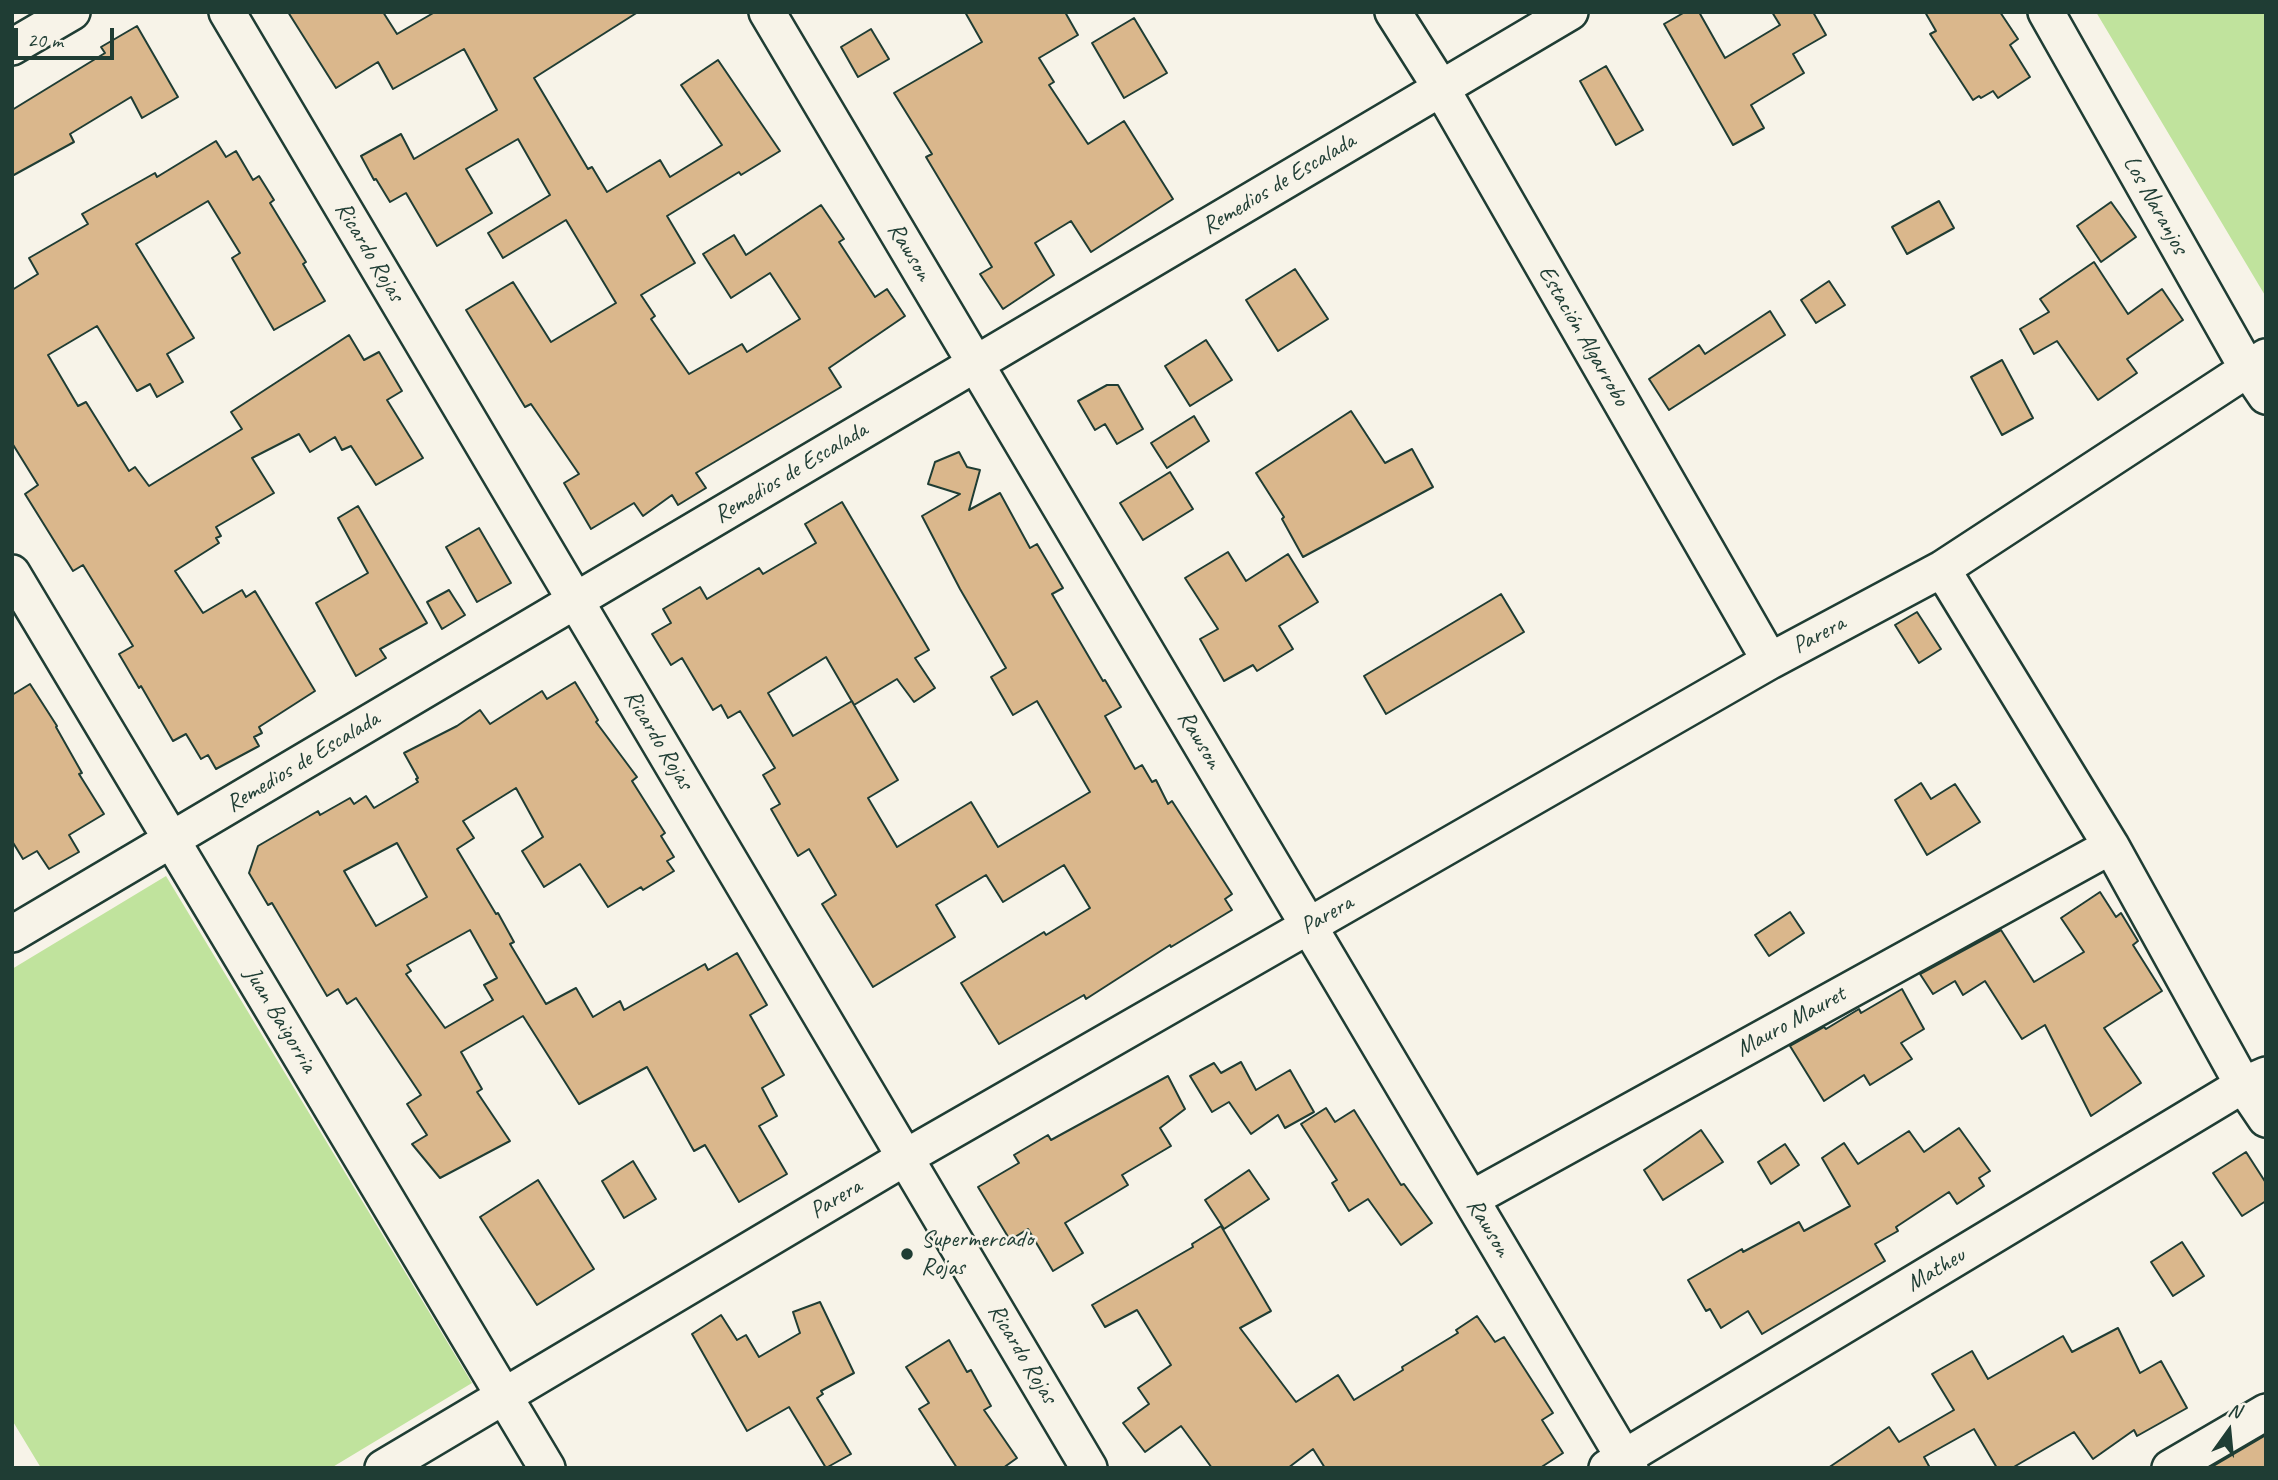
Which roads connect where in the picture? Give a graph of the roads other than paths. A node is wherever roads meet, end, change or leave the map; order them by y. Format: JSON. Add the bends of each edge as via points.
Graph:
{"nodes":[{"id":1,"x":72,"y":12,"type":"edge"},
{"id":2,"x":227,"y":12,"type":"edge"},
{"id":3,"x":767,"y":12,"type":"edge"},
{"id":4,"x":1393,"y":12,"type":"edge"},
{"id":5,"x":1570,"y":12,"type":"edge"},
{"id":6,"x":2046,"y":12,"type":"edge"},
{"id":7,"x":12,"y":47,"type":"edge"},
{"id":8,"x":1441,"y":89,"type":"junction"},
{"id":9,"x":976,"y":364,"type":"junction"},
{"id":10,"x":2260,"y":373,"type":"edge"},
{"id":11,"x":1942,"y":569,"type":"junction"},
{"id":12,"x":12,"y":573,"type":"edge"},
{"id":13,"x":575,"y":601,"type":"junction"},
{"id":14,"x":1770,"y":661,"type":"junction"},
{"id":15,"x":172,"y":840,"type":"junction"},
{"id":16,"x":2111,"y":846,"type":"junction"},
{"id":17,"x":1309,"y":926,"type":"junction"},
{"id":18,"x":12,"y":934,"type":"edge"},
{"id":19,"x":2255,"y":1080,"type":"edge"},
{"id":20,"x":2266,"y":1119,"type":"edge"},
{"id":21,"x":906,"y":1157,"type":"junction"},
{"id":22,"x":1471,"y":1199,"type":"junction"},
{"id":23,"x":504,"y":1396,"type":"junction"},
{"id":24,"x":2266,"y":1412,"type":"edge"},
{"id":25,"x":1620,"y":1464,"type":"edge"},
{"id":26,"x":383,"y":1468,"type":"edge"},
{"id":27,"x":547,"y":1468,"type":"edge"},
{"id":28,"x":1089,"y":1468,"type":"edge"},
{"id":29,"x":2170,"y":1468,"type":"edge"}],
"edges":[{"from":1,"to":7,"type":"street"},
{"from":2,"to":13,"type":"street","name":"Ricardo Rojas"},
{"from":3,"to":9,"type":"street","name":"Rawson"},
{"from":4,"to":8,"type":"street","name":"Estación Algarrobo"},
{"from":5,"to":8,"type":"street","name":"Remedios de Escalada"},
{"from":6,"to":10,"type":"street","name":"Los Naranjos"},
{"from":8,"to":9,"type":"street","name":"Remedios de Escalada"},
{"from":8,"to":14,"type":"street","name":"Estación Algarrobo"},
{"from":9,"to":13,"type":"street","name":"Remedios de Escalada"},
{"from":9,"to":17,"type":"street","name":"Rawson"},
{"from":10,"to":11,"type":"street","name":"Parera"},
{"from":11,"to":14,"type":"street","name":"Parera"},
{"from":11,"to":16,"type":"street"},
{"from":12,"to":15,"type":"street","name":"Juan Baigorria"},
{"from":13,"to":15,"type":"street","name":"Remedios de Escalada"},
{"from":13,"to":21,"type":"street","name":"Ricardo Rojas"},
{"from":14,"to":17,"type":"street","name":"Parera"},
{"from":15,"to":18,"type":"street","name":"Remedios de Escalada"},
{"from":15,"to":23,"type":"street","name":"Juan Baigorria"},
{"from":16,"to":19,"type":"street"},
{"from":16,"to":22,"type":"street","name":"Mauro Mauret"},
{"from":17,"to":21,"type":"street","name":"Parera"},
{"from":17,"to":22,"type":"street","name":"Rawson"},
{"from":19,"to":20,"type":"street"},
{"from":19,"to":25,"type":"street","name":"Matheu"},
{"from":21,"to":23,"type":"street","name":"Parera"},
{"from":21,"to":28,"type":"street","name":"Ricardo Rojas"},
{"from":22,"to":25,"type":"street","name":"Rawson"},
{"from":23,"to":26,"type":"street","name":"Parera"},
{"from":23,"to":27,"type":"street","name":"Juan Baigorria"},
{"from":24,"to":29,"type":"street"}]}
